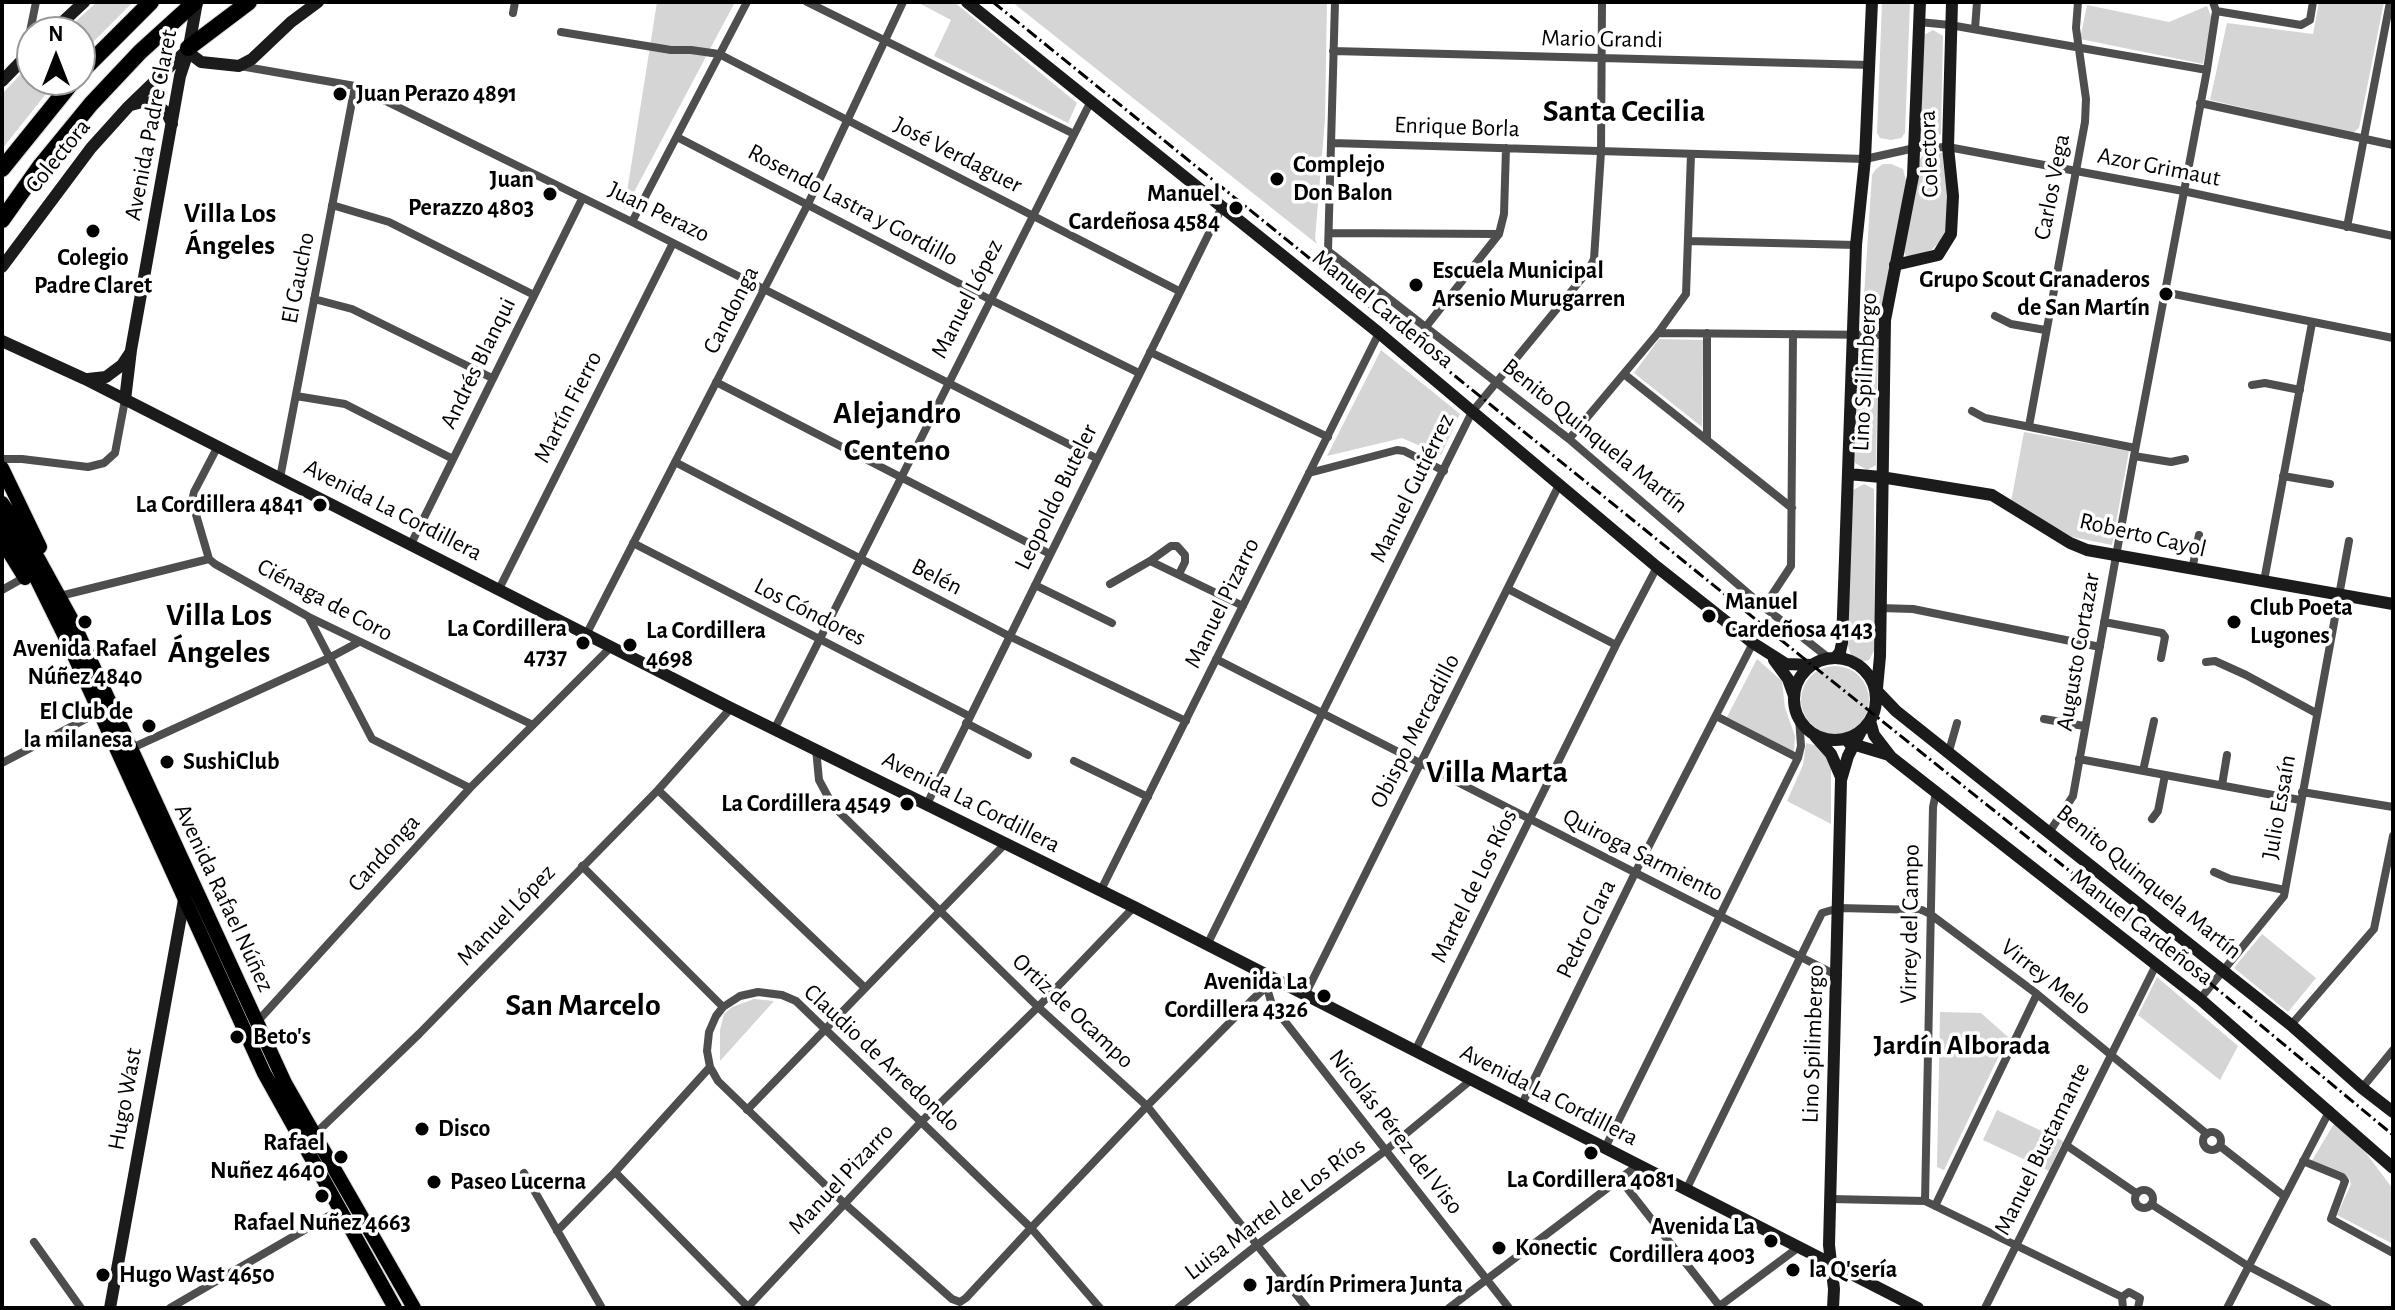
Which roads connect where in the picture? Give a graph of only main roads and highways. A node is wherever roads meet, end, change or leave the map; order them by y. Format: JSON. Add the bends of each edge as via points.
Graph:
{"nodes":[{"id":1,"x":84,"y":2,"type":"edge"},
{"id":2,"x":151,"y":2,"type":"edge"},
{"id":3,"x":196,"y":2,"type":"edge"},
{"id":4,"x":249,"y":2,"type":"edge"},
{"id":5,"x":318,"y":2,"type":"edge"},
{"id":6,"x":967,"y":2,"type":"edge"},
{"id":7,"x":1872,"y":2,"type":"edge"},
{"id":8,"x":1920,"y":2,"type":"edge"},
{"id":9,"x":1952,"y":2,"type":"edge"},
{"id":10,"x":69,"y":16,"type":"edge"},
{"id":11,"x":196,"y":36,"type":"junction"},
{"id":12,"x":96,"y":57,"type":"edge"},
{"id":13,"x":16,"y":66,"type":"edge"},
{"id":14,"x":2,"y":81,"type":"edge"},
{"id":15,"x":61,"y":96,"type":"edge"},
{"id":16,"x":128,"y":107,"type":"junction"},
{"id":17,"x":172,"y":126,"type":"junction"},
{"id":18,"x":2,"y":169,"type":"edge"},
{"id":19,"x":2,"y":220,"type":"edge"},
{"id":20,"x":1895,"y":265,"type":"junction"},
{"id":21,"x":3,"y":267,"type":"edge"},
{"id":22,"x":3,"y":343,"type":"edge"},
{"id":23,"x":131,"y":350,"type":"junction"},
{"id":24,"x":85,"y":379,"type":"junction"},
{"id":25,"x":125,"y":400,"type":"junction"},
{"id":26,"x":2,"y":468,"type":"edge"},
{"id":27,"x":1848,"y":474,"type":"junction"},
{"id":28,"x":1881,"y":477,"type":"junction"},
{"id":29,"x":2,"y":503,"type":"edge"},
{"id":30,"x":2,"y":523,"type":"edge"},
{"id":31,"x":2,"y":541,"type":"edge"},
{"id":32,"x":56,"y":590,"type":"junction"},
{"id":33,"x":2393,"y":604,"type":"edge"},
{"id":34,"x":71,"y":649,"type":"junction"},
{"id":35,"x":1769,"y":655,"type":"junction"},
{"id":36,"x":1832,"y":658,"type":"junction"},
{"id":37,"x":1812,"y":665,"type":"junction"},
{"id":38,"x":1876,"y":693,"type":"junction"},
{"id":39,"x":1794,"y":697,"type":"junction"},
{"id":40,"x":1870,"y":721,"type":"junction"},
{"id":41,"x":1861,"y":731,"type":"junction"},
{"id":42,"x":1814,"y":735,"type":"junction"},
{"id":43,"x":1836,"y":740,"type":"junction"},
{"id":44,"x":1854,"y":744,"type":"junction"},
{"id":45,"x":1891,"y":757,"type":"junction"},
{"id":46,"x":1841,"y":780,"type":"junction"},
{"id":47,"x":190,"y":875,"type":"junction"},
{"id":48,"x":184,"y":898,"type":"junction"},
{"id":49,"x":2393,"y":1112,"type":"edge"},
{"id":50,"x":2360,"y":1138,"type":"junction"},
{"id":51,"x":308,"y":1139,"type":"junction"},
{"id":52,"x":2393,"y":1168,"type":"edge"},
{"id":53,"x":2393,"y":1178,"type":"edge"},
{"id":54,"x":1831,"y":1265,"type":"junction"},
{"id":55,"x":110,"y":1308,"type":"edge"},
{"id":56,"x":395,"y":1308,"type":"edge"},
{"id":57,"x":414,"y":1308,"type":"edge"},
{"id":58,"x":1833,"y":1308,"type":"edge"},
{"id":59,"x":1918,"y":1308,"type":"edge"}],
"edges":[{"from":1,"to":10,"type":"main road"},
{"from":2,"to":12,"type":"highway"},
{"from":3,"to":11,"type":"main road","name":"Avenida Padre Claret"},
{"from":3,"to":19,"type":"highway","via":[[91,104]]},
{"from":4,"to":11,"type":"highway"},
{"from":5,"to":11,"type":"main road","name":"Juan Perazo","via":[[239,66],[201,62]]},
{"from":6,"to":35,"type":"main road","name":"Manuel Cardeñosa"},
{"from":7,"to":27,"type":"main road","name":"Lino Spilimbergo"},
{"from":8,"to":20,"type":"main road","name":"Lino Spilimbergo","via":[[1913,176]]},
{"from":9,"to":20,"type":"main road","name":"Colectora","via":[[1951,234],[1938,255]]},
{"from":11,"to":16,"type":"main road","name":"Colectora"},
{"from":11,"to":17,"type":"main road","name":"Avenida Padre Claret","via":[[180,76]]},
{"from":13,"to":14,"type":"main road"},
{"from":15,"to":18,"type":"highway"},
{"from":16,"to":17,"type":"main road","via":[[155,103]]},
{"from":16,"to":21,"type":"main road","name":"Colectora","via":[[70,174]]},
{"from":17,"to":23,"type":"main road","name":"Avenida Padre Claret"},
{"from":20,"to":28,"type":"main road","name":"Lino Spilimbergo","via":[[1885,335]]},
{"from":22,"to":24,"type":"main road","name":"Avenida La Cordillera"},
{"from":23,"to":24,"type":"main road","via":[[106,377]]},
{"from":23,"to":25,"type":"main road","name":"Avenida Padre Claret"},
{"from":24,"to":25,"type":"main road","name":"Avenida La Cordillera"},
{"from":25,"to":54,"type":"main road","name":"Avenida La Cordillera","via":[[1134,907]]},
{"from":26,"to":32,"type":"main road"},
{"from":27,"to":28,"type":"main road","name":"Roberto Cayol"},
{"from":27,"to":36,"type":"main road","name":"Lino Spilimbergo","via":[[1842,643]]},
{"from":28,"to":33,"type":"main road","name":"Roberto Cayol","via":[[1992,495],[2070,543],[2116,556]]},
{"from":28,"to":38,"type":"main road","name":"Lino Spilimbergo"},
{"from":29,"to":32,"type":"main road","name":"Avenida Rafael Núñez"},
{"from":30,"to":34,"type":"main road","name":"Avenida Rafael Núñez"},
{"from":31,"to":34,"type":"main road"},
{"from":32,"to":47,"type":"main road","name":"Avenida Rafael Núñez"},
{"from":34,"to":48,"type":"main road","name":"Avenida Rafael Núñez"},
{"from":35,"to":37,"type":"main road","name":"Manuel Cardeñosa","via":[[1786,664]]},
{"from":35,"to":39,"type":"main road","name":"Manuel Cardeñosa","via":[[1788,679]]},
{"from":36,"to":37,"type":"main road"},
{"from":36,"to":38,"type":"main road","via":[[1858,665]]},
{"from":37,"to":39,"type":"main road","via":[[1800,678]]},
{"from":38,"to":40,"type":"main road","name":"Lino Spilimbergo"},
{"from":38,"to":49,"type":"main road","name":"Benito Quinquela Martín"},
{"from":39,"to":42,"type":"main road","name":"Lino Spilimbergo","via":[[1799,718]]},
{"from":40,"to":41,"type":"main road","name":"Lino Spilimbergo"},
{"from":40,"to":45,"type":"main road","name":"Manuel Cardeñosa"},
{"from":41,"to":43,"type":"main road","name":"Lino Spilimbergo"},
{"from":41,"to":44,"type":"main road","name":"Lino Spilimbergo"},
{"from":42,"to":43,"type":"main road"},
{"from":42,"to":46,"type":"main road","name":"Lino Spilimbergo","via":[[1834,759]]},
{"from":43,"to":44,"type":"main road","name":"Manuel Cardeñosa"},
{"from":44,"to":45,"type":"main road","name":"Manuel Cardeñosa"},
{"from":44,"to":46,"type":"main road","name":"Lino Spilimbergo"},
{"from":45,"to":50,"type":"main road","name":"Manuel Cardeñosa","via":[[2200,999]]},
{"from":46,"to":54,"type":"main road","name":"Lino Spilimbergo"},
{"from":47,"to":48,"type":"main road","name":"Hugo Wast"},
{"from":47,"to":51,"type":"main road","name":"Avenida Rafael Núñez"},
{"from":48,"to":51,"type":"main road","name":"Avenida Rafael Núñez","via":[[264,1073]]},
{"from":48,"to":55,"type":"main road","name":"Hugo Wast"},
{"from":50,"to":52,"type":"main road","name":"Manuel Cardeñosa"},
{"from":50,"to":53,"type":"main road","name":"Manuel Cardeñosa"},
{"from":51,"to":56,"type":"main road","name":"Avenida Rafael Núñez","via":[[339,1210]]},
{"from":51,"to":57,"type":"main road","name":"Avenida Rafael Núñez"},
{"from":54,"to":58,"type":"main road","name":"Lino Spilimbergo"},
{"from":54,"to":59,"type":"main road","name":"Avenida La Cordillera"}]}
